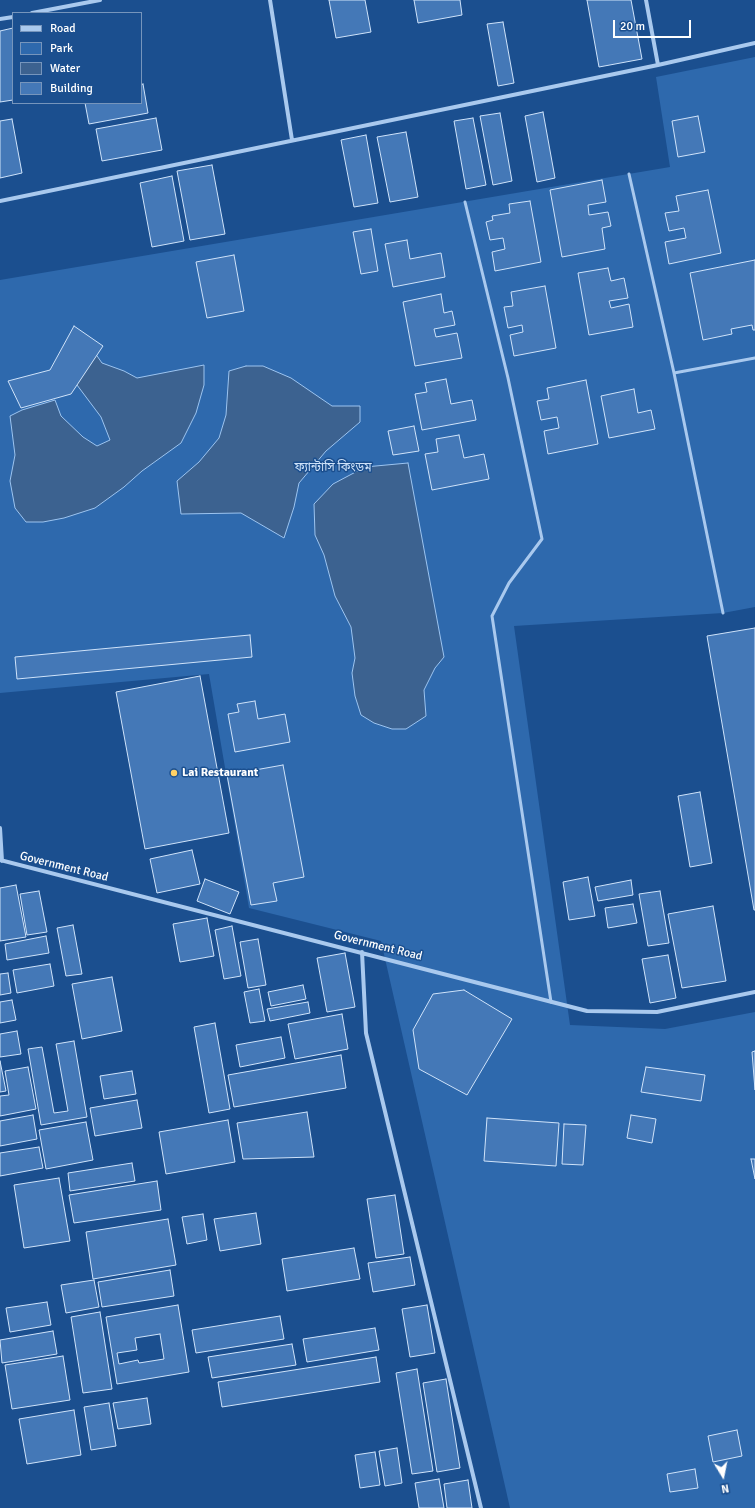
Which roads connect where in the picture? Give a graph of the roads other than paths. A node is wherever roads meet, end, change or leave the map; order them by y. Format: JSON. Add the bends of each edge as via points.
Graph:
{"nodes":[{"id":1,"x":100,"y":0,"type":"edge"},
{"id":2,"x":270,"y":0,"type":"edge"},
{"id":3,"x":646,"y":0,"type":"edge"},
{"id":4,"x":37,"y":12,"type":"edge"},
{"id":5,"x":12,"y":17,"type":"edge"},
{"id":6,"x":0,"y":19,"type":"edge"},
{"id":7,"x":755,"y":43,"type":"edge"},
{"id":8,"x":658,"y":65,"type":"junction"},
{"id":9,"x":292,"y":140,"type":"junction"},
{"id":10,"x":629,"y":174,"type":"dead end"},
{"id":11,"x":0,"y":200,"type":"edge"},
{"id":12,"x":465,"y":202,"type":"dead end"},
{"id":13,"x":755,"y":358,"type":"edge"},
{"id":14,"x":674,"y":373,"type":"junction"},
{"id":15,"x":723,"y":613,"type":"dead end"},
{"id":16,"x":0,"y":828,"type":"edge"},
{"id":17,"x":1,"y":861,"type":"edge"},
{"id":18,"x":362,"y":952,"type":"junction"},
{"id":19,"x":755,"y":992,"type":"edge"},
{"id":20,"x":551,"y":1002,"type":"junction"},
{"id":21,"x":481,"y":1508,"type":"edge"}],
"edges":[{"from":1,"to":4,"type":"street"},
{"from":2,"to":9,"type":"street"},
{"from":3,"to":8,"type":"street"},
{"from":5,"to":6,"type":"street"},
{"from":7,"to":8,"type":"street"},
{"from":8,"to":9,"type":"street"},
{"from":9,"to":11,"type":"street"},
{"from":10,"to":14,"type":"lane"},
{"from":12,"to":20,"type":"lane","via":[[508,378],[542,539],[510,583],[492,616]]},
{"from":13,"to":14,"type":"lane"},
{"from":14,"to":15,"type":"lane"},
{"from":16,"to":17,"type":"street"},
{"from":17,"to":18,"type":"street","name":"Government Road"},
{"from":18,"to":20,"type":"street","name":"Government Road"},
{"from":18,"to":21,"type":"street","via":[[366,1032]]},
{"from":19,"to":20,"type":"street","name":"Government Road","via":[[656,1012],[587,1011]]}]}
